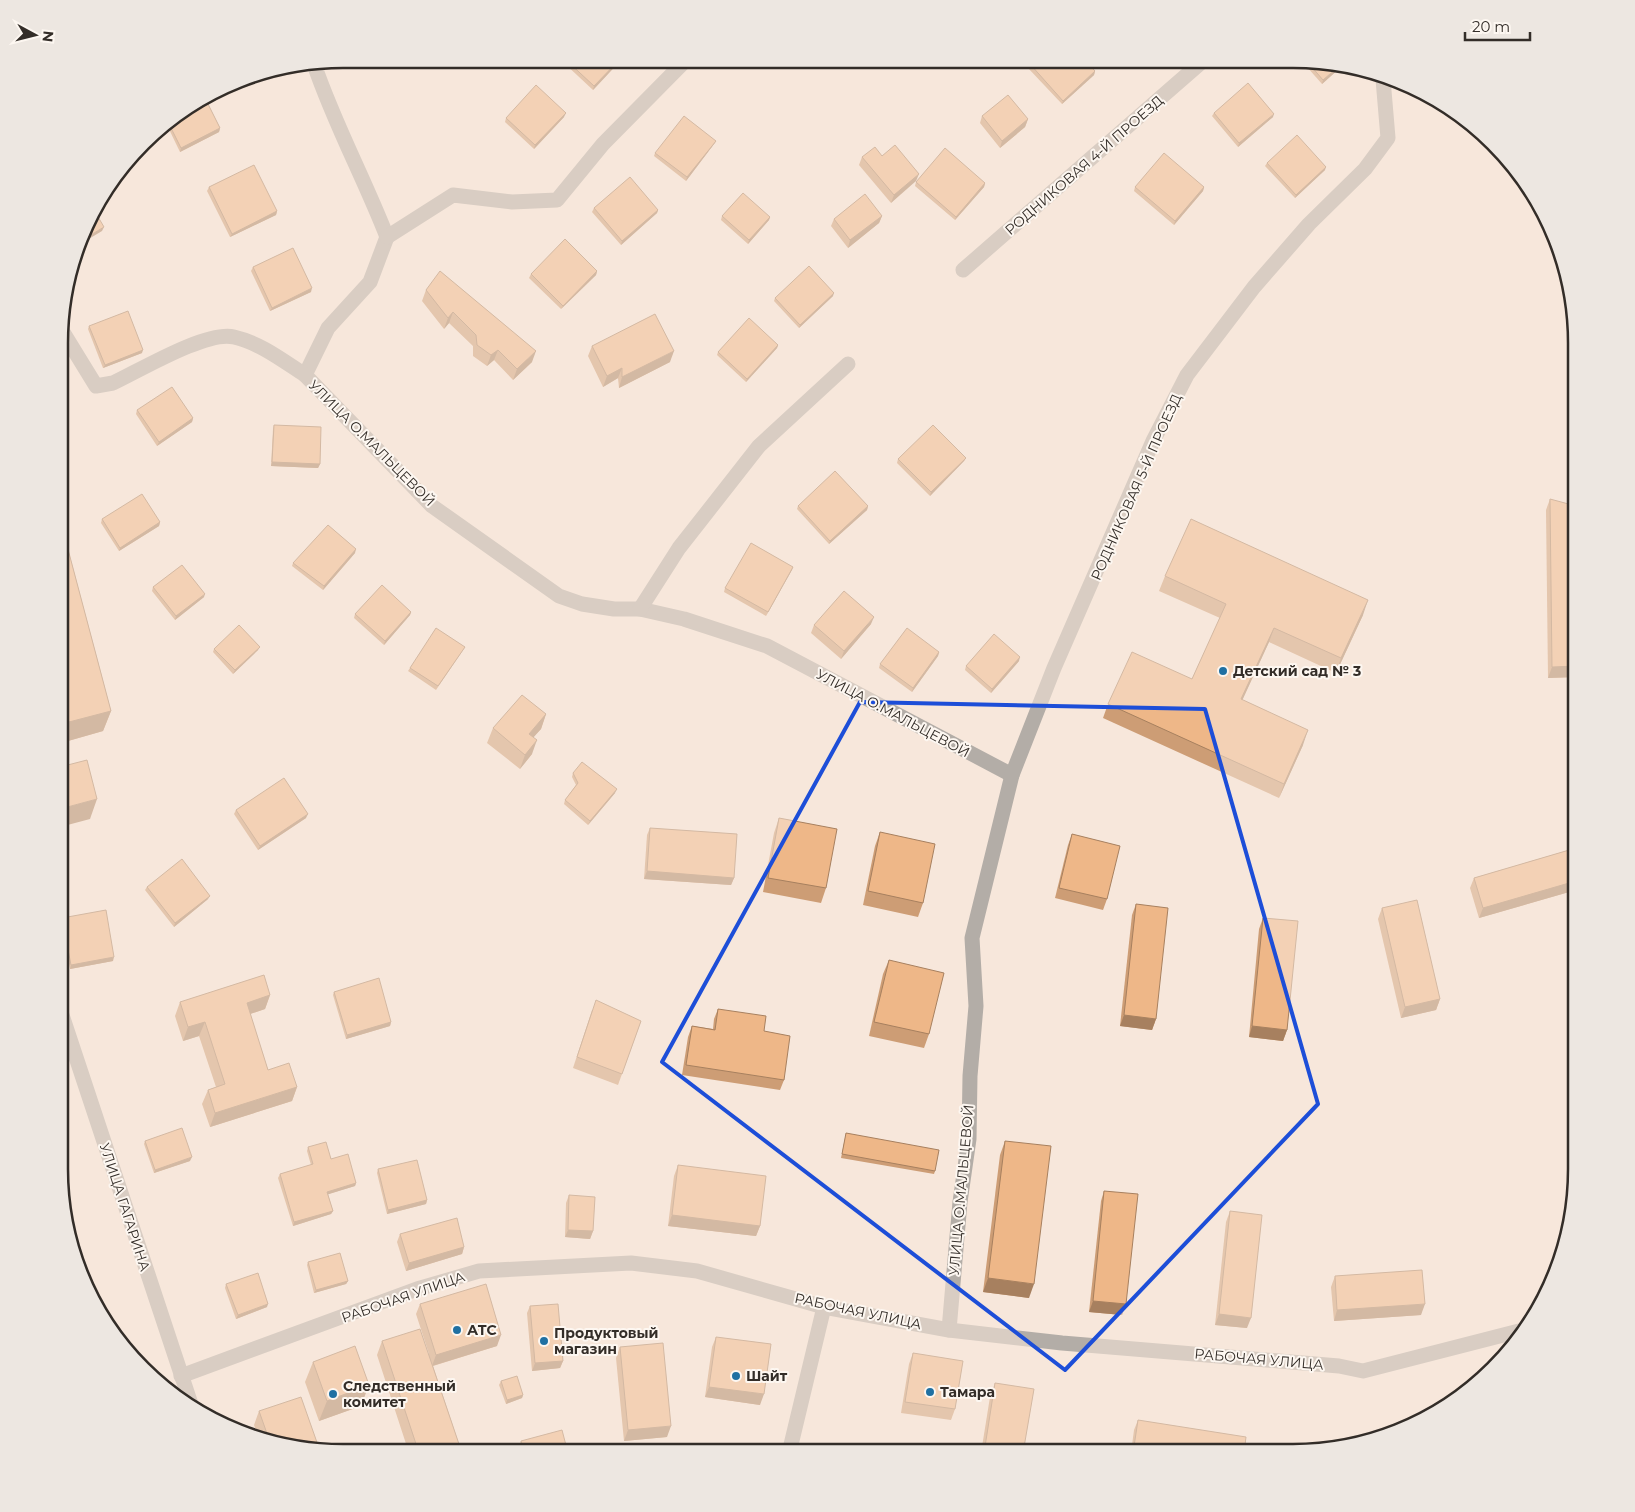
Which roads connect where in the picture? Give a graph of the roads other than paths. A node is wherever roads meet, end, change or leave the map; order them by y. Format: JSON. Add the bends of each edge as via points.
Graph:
{"nodes":[{"id":1,"x":678,"y":68,"type":"edge"},
{"id":2,"x":1195,"y":68,"type":"edge"},
{"id":3,"x":316,"y":69,"type":"edge"},
{"id":4,"x":1383,"y":83,"type":"edge"},
{"id":5,"x":387,"y":237,"type":"junction"},
{"id":6,"x":963,"y":270,"type":"dead end"},
{"id":7,"x":68,"y":340,"type":"edge"},
{"id":8,"x":848,"y":364,"type":"dead end"},
{"id":9,"x":305,"y":375,"type":"junction"},
{"id":10,"x":640,"y":609,"type":"junction"},
{"id":11,"x":1012,"y":775,"type":"junction"},
{"id":12,"x":68,"y":1034,"type":"edge"},
{"id":13,"x":824,"y":1307,"type":"junction"},
{"id":14,"x":949,"y":1330,"type":"junction"},
{"id":15,"x":1514,"y":1332,"type":"edge"},
{"id":16,"x":181,"y":1376,"type":"junction"},
{"id":17,"x":188,"y":1397,"type":"edge"},
{"id":18,"x":791,"y":1444,"type":"edge"}],
"edges":[{"from":1,"to":5,"type":"street","via":[[603,144],[557,200],[512,202],[453,195]]},
{"from":2,"to":6,"type":"street","name":"РОДНИКОВАЯ 4-Й ПРОЕЗД"},
{"from":3,"to":5,"type":"street"},
{"from":4,"to":11,"type":"street","name":"РОДНИКОВАЯ 5-Й ПРОЕЗД","via":[[1388,138],[1365,169],[1309,224],[1254,287],[1187,375],[1153,441],[1054,668]]},
{"from":5,"to":9,"type":"street","name":"УЛИЦА О.МАЛЬЦЕВОЙ","via":[[370,282],[328,328]]},
{"from":7,"to":9,"type":"street","name":"УЛИЦА О.МАЛЬЦЕВОЙ","via":[[96,386],[113,383],[208,338],[232,336],[258,345]]},
{"from":8,"to":10,"type":"street","via":[[759,446],[678,548]]},
{"from":9,"to":10,"type":"street","name":"УЛИЦА О.МАЛЬЦЕВОЙ","via":[[432,506],[559,596],[582,604]]},
{"from":10,"to":11,"type":"street","name":"УЛИЦА О.МАЛЬЦЕВОЙ","via":[[684,619],[766,646]]},
{"from":11,"to":14,"type":"street","name":"УЛИЦА О.МАЛЬЦЕВОЙ","via":[[972,938],[976,1006],[969,1139]]},
{"from":12,"to":16,"type":"street","name":"УЛИЦА ГАГАРИНА"},
{"from":13,"to":14,"type":"street","name":"РАБОЧАЯ УЛИЦА"},
{"from":13,"to":16,"type":"street","name":"РАБОЧАЯ УЛИЦА","via":[[697,1271],[631,1263],[479,1271],[417,1289]]},
{"from":13,"to":18,"type":"street"},
{"from":14,"to":15,"type":"street","name":"РАБОЧАЯ УЛИЦА","via":[[1062,1343],[1339,1366],[1363,1371]]},
{"from":16,"to":17,"type":"street","name":"УЛИЦА ГАГАРИНА"}]}
